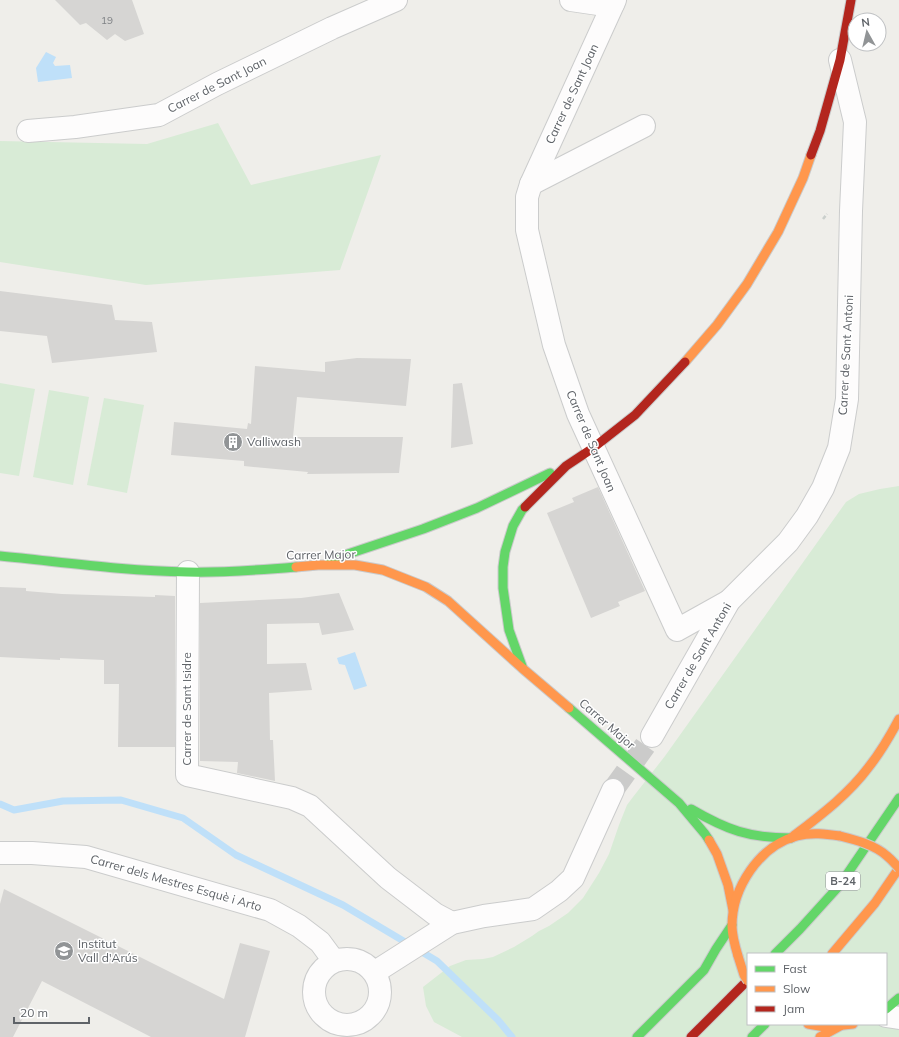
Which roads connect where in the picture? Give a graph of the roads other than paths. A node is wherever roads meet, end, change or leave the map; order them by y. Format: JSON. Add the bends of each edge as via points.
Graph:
{"nodes":[{"id":1,"x":396,"y":0,"type":"edge"},
{"id":2,"x":571,"y":0,"type":"edge"},
{"id":3,"x":851,"y":0,"type":"edge"},
{"id":4,"x":614,"y":2,"type":"edge"},
{"id":5,"x":840,"y":60,"type":"junction"},
{"id":6,"x":644,"y":126,"type":"dead end"},
{"id":7,"x":28,"y":131,"type":"dead end"},
{"id":8,"x":531,"y":184,"type":"junction"},
{"id":9,"x":593,"y":448,"type":"junction"},
{"id":10,"x":566,"y":466,"type":"junction"},
{"id":11,"x":0,"y":556,"type":"edge"},
{"id":12,"x":318,"y":565,"type":"junction"},
{"id":13,"x":188,"y":572,"type":"junction"},
{"id":14,"x":729,"y":601,"type":"junction"},
{"id":15,"x":522,"y":668,"type":"junction"},
{"id":16,"x":899,"y":719,"type":"edge"},
{"id":17,"x":652,"y":736,"type":"tunnel mouth"},
{"id":18,"x":613,"y":790,"type":"tunnel mouth"},
{"id":19,"x":899,"y":798,"type":"edge"},
{"id":20,"x":679,"y":803,"type":"junction"},
{"id":21,"x":792,"y":838,"type":"junction"},
{"id":22,"x":0,"y":853,"type":"edge"},
{"id":23,"x":899,"y":868,"type":"edge"},
{"id":24,"x":733,"y":910,"type":"junction"},
{"id":25,"x":732,"y":925,"type":"junction"},
{"id":26,"x":446,"y":927,"type":"junction"},
{"id":27,"x":776,"y":953,"type":"edge"},
{"id":28,"x":833,"y":953,"type":"edge"},
{"id":29,"x":334,"y":961,"type":"junction"},
{"id":30,"x":375,"y":972,"type":"junction"},
{"id":31,"x":747,"y":980,"type":"edge"},
{"id":32,"x":747,"y":982,"type":"edge"},
{"id":33,"x":899,"y":998,"type":"edge"},
{"id":34,"x":887,"y":1008,"type":"edge"},
{"id":35,"x":887,"y":1016,"type":"edge"},
{"id":36,"x":899,"y":1018,"type":"edge"},
{"id":37,"x":764,"y":1025,"type":"edge"},
{"id":38,"x":811,"y":1025,"type":"edge"},
{"id":39,"x":846,"y":1025,"type":"edge"},
{"id":40,"x":840,"y":1026,"type":"junction"},
{"id":41,"x":332,"y":1030,"type":"edge"},
{"id":42,"x":637,"y":1037,"type":"edge"},
{"id":43,"x":691,"y":1037,"type":"edge"},
{"id":44,"x":752,"y":1037,"type":"edge"},
{"id":45,"x":820,"y":1037,"type":"edge"}],
"edges":[{"from":1,"to":7,"type":"street","name":"Carrer de Sant Joan","via":[[332,28],[159,115]]},
{"from":2,"to":4,"type":"street","name":"Carrer de Sant Joan","via":[[605,5]]},
{"from":3,"to":5,"type":"main road"},
{"from":4,"to":8,"type":"street","name":"Carrer de Sant Joan"},
{"from":5,"to":9,"type":"main road","via":[[820,131],[803,178],[778,232],[747,284],[682,366],[635,415]]},
{"from":5,"to":14,"type":"street","name":"Carrer de Sant Antoni","via":[[855,122],[847,399],[839,448],[823,488],[807,516],[788,542]]},
{"from":6,"to":8,"type":"street"},
{"from":8,"to":9,"type":"street","name":"Carrer de Sant Joan","via":[[527,197],[527,230],[552,338],[578,414]]},
{"from":9,"to":10,"type":"main road"},
{"from":9,"to":14,"type":"street","name":"Carrer de Sant Joan","via":[[677,630]]},
{"from":10,"to":12,"type":"main road","via":[[423,530]]},
{"from":10,"to":15,"type":"main road","via":[[522,510],[513,526],[505,552],[503,588],[509,630]]},
{"from":11,"to":13,"type":"main road","name":"Carrer Major"},
{"from":12,"to":13,"type":"main road","name":"Carrer Major","via":[[241,572]]},
{"from":12,"to":15,"type":"main road","name":"Carrer Major","via":[[383,570],[426,587],[448,601]]},
{"from":13,"to":26,"type":"street","name":"Carrer de Sant Isidre","via":[[187,775],[292,798],[310,806],[388,878],[435,914]]},
{"from":14,"to":17,"type":"street","name":"Carrer de Sant Antoni"},
{"from":15,"to":20,"type":"main road","name":"Carrer Major"},
{"from":16,"to":21,"type":"main road","via":[[888,740],[862,776],[843,796]]},
{"from":18,"to":26,"type":"street","via":[[573,878],[559,892],[533,908],[484,916]]},
{"from":19,"to":27,"type":"main road","number":"B-24","via":[[839,886]]},
{"from":20,"to":21,"type":"main road","name":"Carrer Major","via":[[731,830],[752,836]]},
{"from":20,"to":24,"type":"main road","name":"Carrer Major","via":[[705,834],[717,854],[728,885]]},
{"from":21,"to":23,"type":"main road","bridge":true,"via":[[812,834],[854,839],[887,856]]},
{"from":21,"to":24,"type":"main road","via":[[771,850],[753,865]]},
{"from":22,"to":29,"type":"street","name":"Carrer dels Mestres Esquè i Arto","via":[[86,858],[270,910],[299,926],[320,942]]},
{"from":23,"to":28,"type":"main road","via":[[875,903]]},
{"from":24,"to":25,"type":"main road"},
{"from":25,"to":31,"type":"main road","bridge":true,"via":[[738,956]]},
{"from":25,"to":42,"type":"main road","via":[[704,970]]},
{"from":26,"to":30,"type":"street"},
{"from":29,"to":30,"type":"street","via":[[345,958],[358,960]]},
{"from":29,"to":41,"type":"street","via":[[323,969],[314,987],[315,1000]]},
{"from":30,"to":41,"type":"street","via":[[381,986],[378,1006],[366,1020]]},
{"from":32,"to":43,"type":"main road"},
{"from":33,"to":34,"type":"main road"},
{"from":35,"to":36,"type":"street"},
{"from":37,"to":44,"type":"main road"},
{"from":38,"to":40,"type":"main road"},
{"from":39,"to":40,"type":"main road"},
{"from":40,"to":45,"type":"main road"}]}
